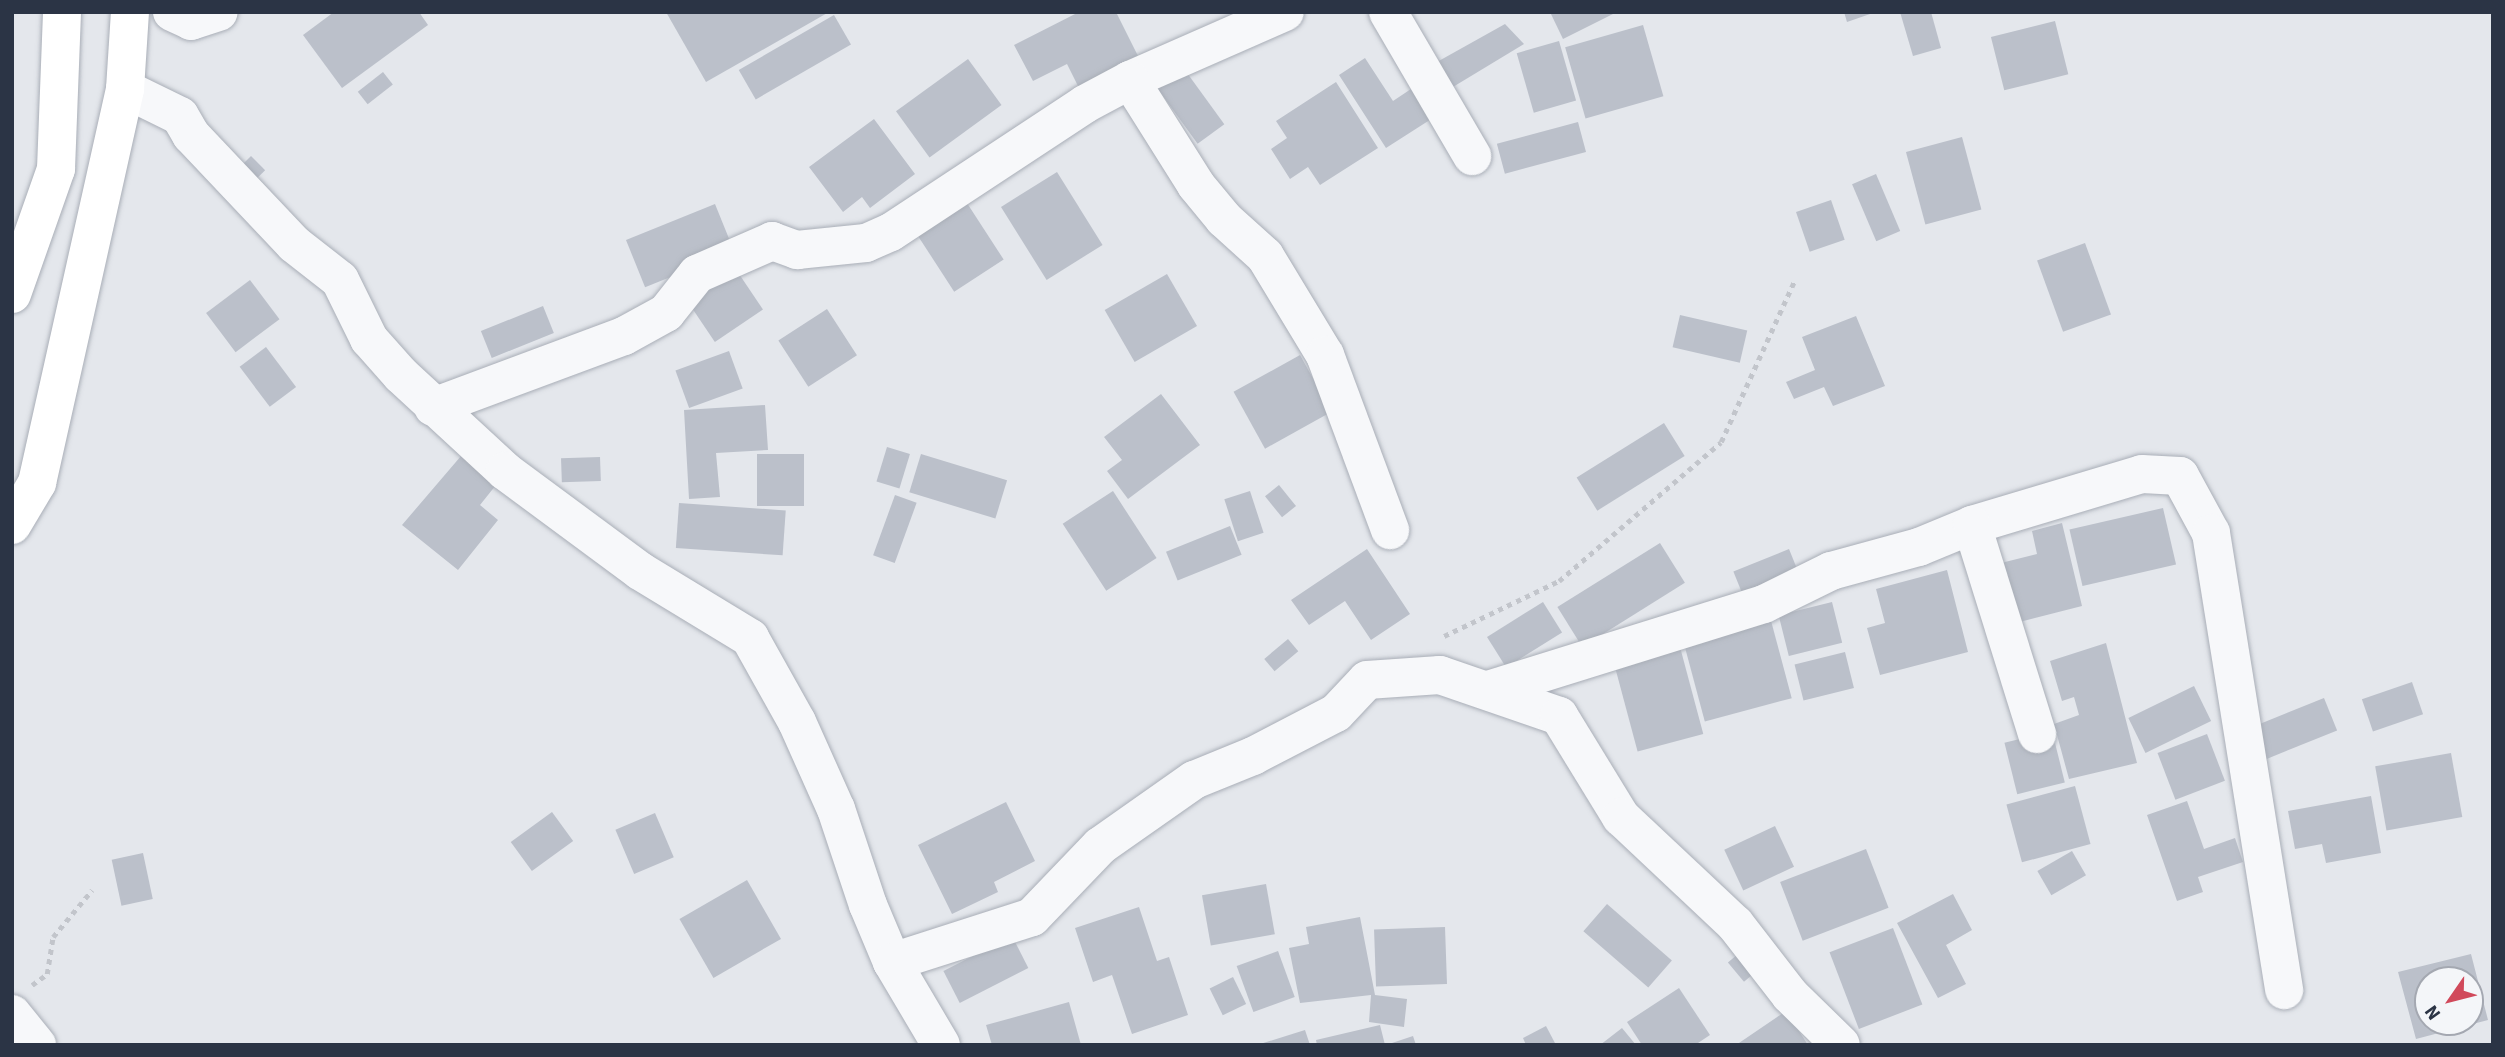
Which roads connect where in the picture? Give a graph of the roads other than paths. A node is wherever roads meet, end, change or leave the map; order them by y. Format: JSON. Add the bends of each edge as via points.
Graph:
{"nodes":[{"id":1,"x":62,"y":12,"type":"edge"},
{"id":2,"x":130,"y":12,"type":"edge"},
{"id":3,"x":172,"y":12,"type":"edge"},
{"id":4,"x":219,"y":12,"type":"edge"},
{"id":5,"x":1284,"y":12,"type":"edge"},
{"id":6,"x":1388,"y":12,"type":"edge"},
{"id":7,"x":1130,"y":80,"type":"junction"},
{"id":8,"x":125,"y":89,"type":"junction"},
{"id":9,"x":1472,"y":156,"type":"dead end"},
{"id":10,"x":12,"y":294,"type":"edge"},
{"id":11,"x":433,"y":407,"type":"junction"},
{"id":12,"x":12,"y":524,"type":"edge"},
{"id":13,"x":1972,"y":525,"type":"junction"},
{"id":14,"x":1390,"y":530,"type":"dead end"},
{"id":15,"x":1488,"y":690,"type":"junction"},
{"id":16,"x":2037,"y":734,"type":"dead end"},
{"id":17,"x":892,"y":962,"type":"junction"},
{"id":18,"x":2284,"y":989,"type":"dead end"},
{"id":19,"x":21,"y":1000,"type":"edge"},
{"id":20,"x":37,"y":1045,"type":"edge"},
{"id":21,"x":941,"y":1045,"type":"edge"},
{"id":22,"x":1841,"y":1045,"type":"edge"}],
"edges":[{"from":1,"to":10,"type":"main road","via":[[56,169]]},
{"from":2,"to":8,"type":"main road"},
{"from":3,"to":4,"type":"street","via":[[191,20]]},
{"from":5,"to":7,"type":"street"},
{"from":6,"to":9,"type":"street"},
{"from":7,"to":11,"type":"street","via":[[1085,104],[891,232],[866,243],[797,250],[772,241],[697,274],[666,313],[624,336]]},
{"from":7,"to":14,"type":"street","via":[[1189,177],[1224,219],[1265,256],[1325,355]]},
{"from":8,"to":11,"type":"street","via":[[180,117],[191,135],[294,244],[340,280],[369,339]]},
{"from":8,"to":12,"type":"main road","via":[[37,483]]},
{"from":11,"to":17,"type":"street","via":[[505,471],[640,571],[750,638],[797,722],[836,808]]},
{"from":13,"to":15,"type":"street","via":[[1919,547],[1831,572],[1764,604]]},
{"from":13,"to":16,"type":"street"},
{"from":13,"to":18,"type":"street","via":[[2142,474],[2180,476],[2211,533]]},
{"from":15,"to":17,"type":"street","via":[[1440,675],[1367,680],[1336,713],[1194,780],[1100,846],[1032,917]]},
{"from":15,"to":22,"type":"street","via":[[1559,716],[1621,817],[1735,924],[1790,995]]},
{"from":17,"to":21,"type":"street"},
{"from":19,"to":20,"type":"street"}]}
